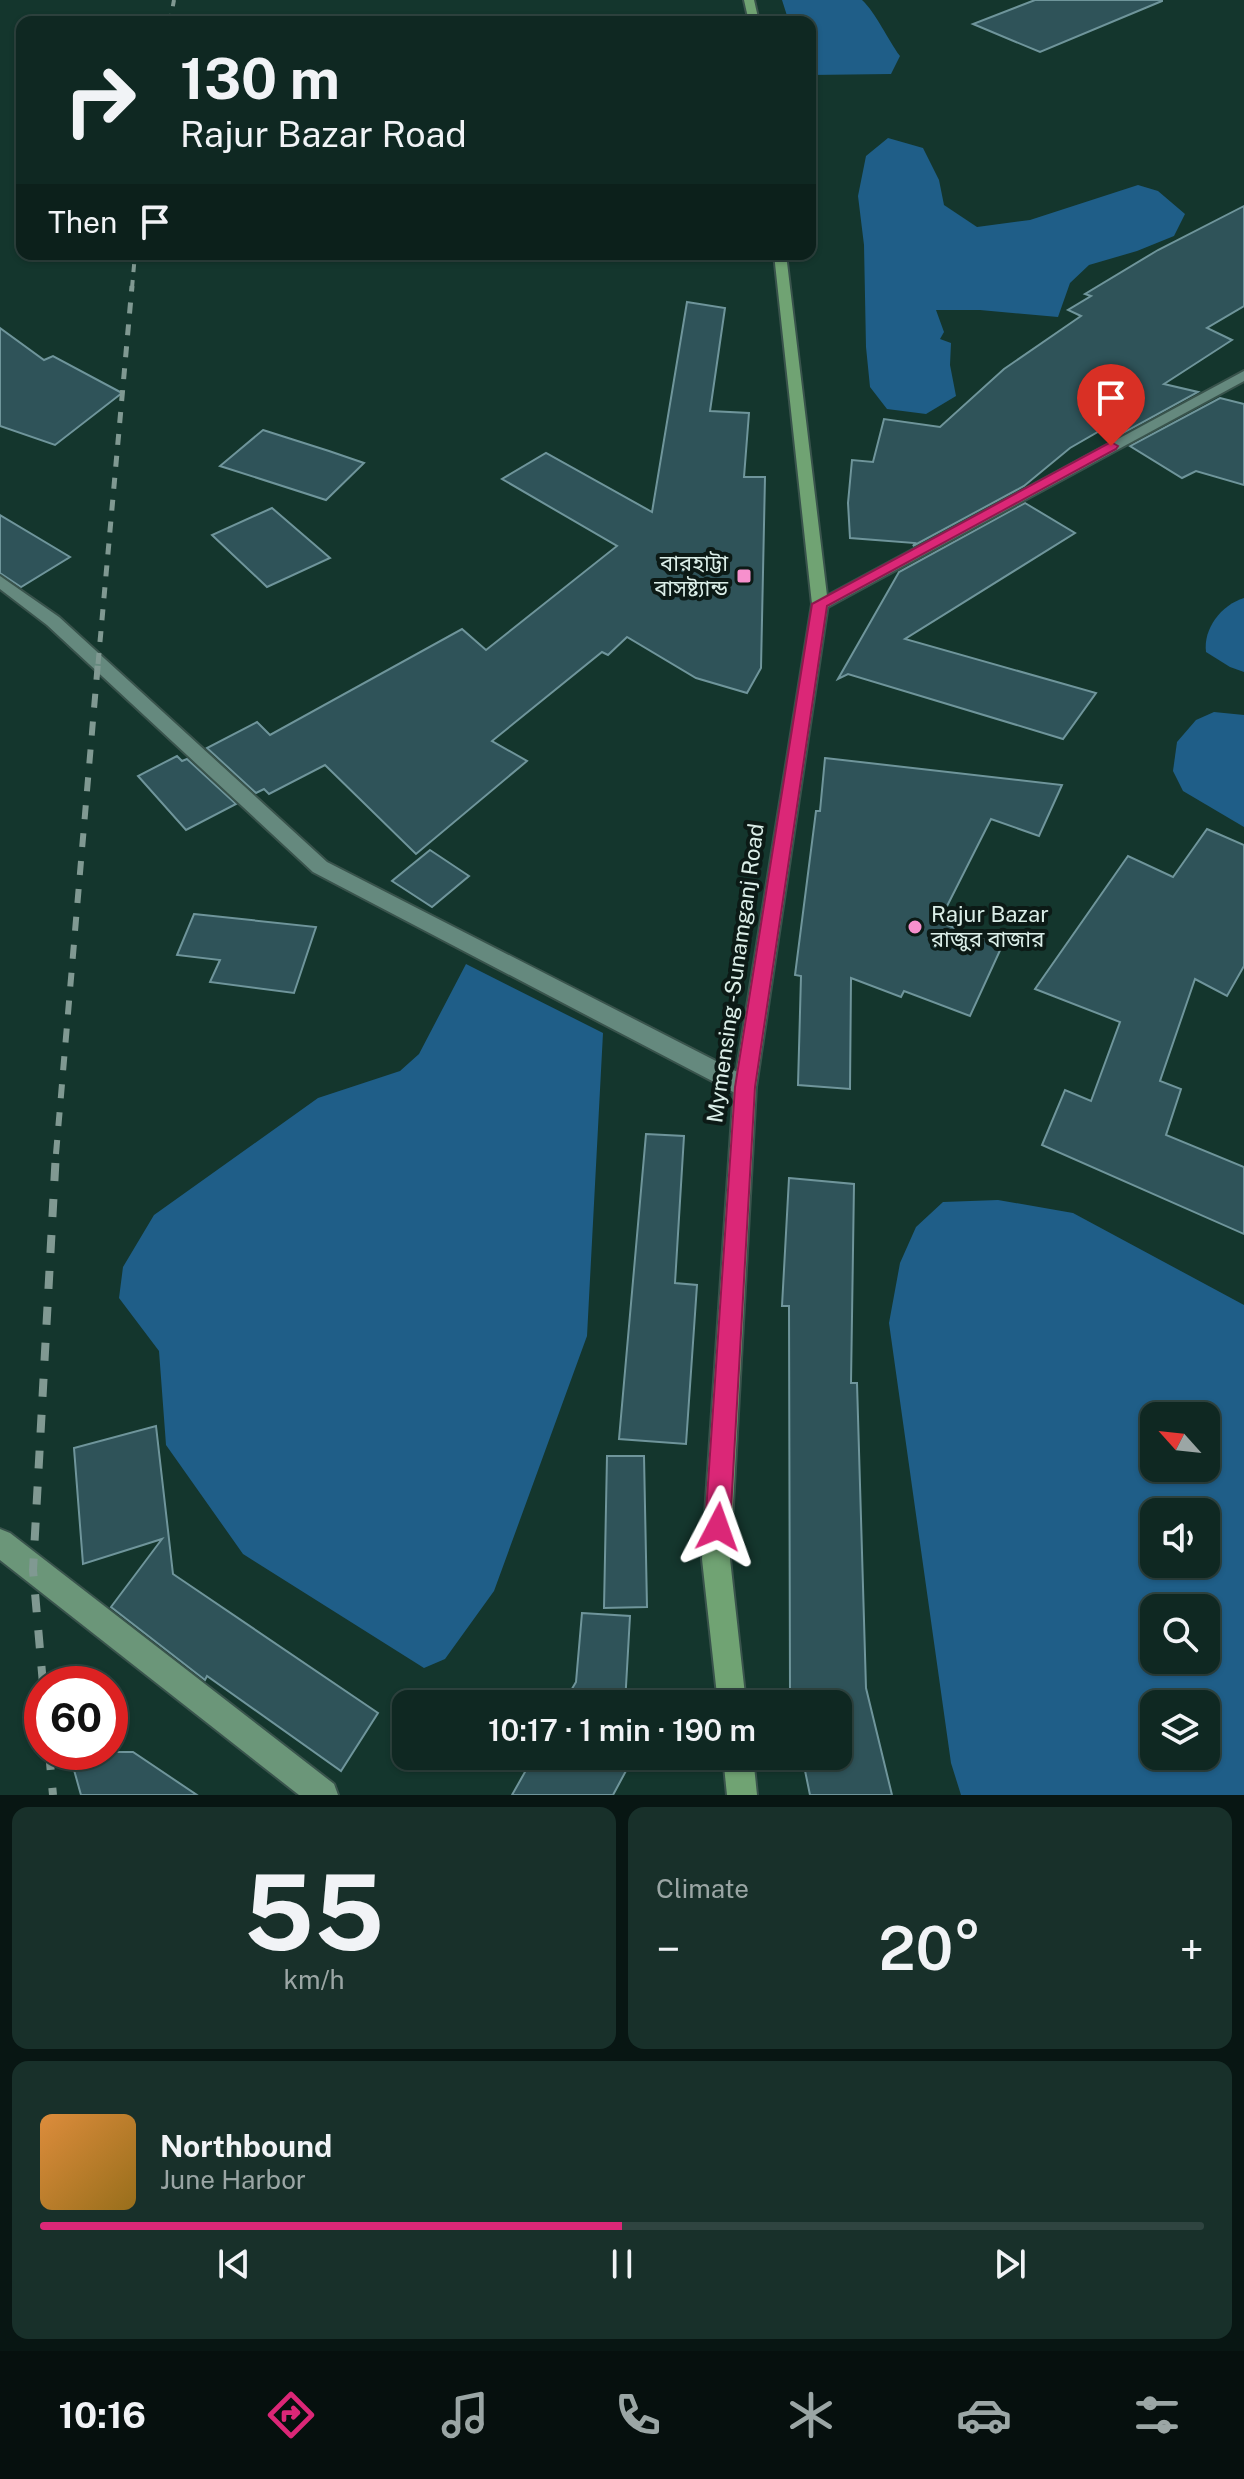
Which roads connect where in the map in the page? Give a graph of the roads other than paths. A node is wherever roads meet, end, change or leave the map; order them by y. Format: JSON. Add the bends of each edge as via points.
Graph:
{"nodes":[{"id":1,"x":781,"y":260,"type":"edge"},
{"id":2,"x":1244,"y":375,"type":"edge"},
{"id":3,"x":0,"y":581,"type":"edge"},
{"id":4,"x":820,"y":604,"type":"junction"},
{"id":5,"x":745,"y":1087,"type":"junction"},
{"id":6,"x":0,"y":1543,"type":"edge"},
{"id":7,"x":730,"y":1690,"type":"edge"},
{"id":8,"x":739,"y":1770,"type":"edge"},
{"id":9,"x":323,"y":1795,"type":"edge"},
{"id":10,"x":742,"y":1795,"type":"edge"}],
"edges":[{"from":1,"to":4,"type":"main road","name":"Mymensing -Sunamganj Road"},
{"from":2,"to":4,"type":"street"},
{"from":3,"to":5,"type":"street","via":[[53,621],[320,867]]},
{"from":4,"to":5,"type":"main road","name":"Mymensing -Sunamganj Road"},
{"from":5,"to":7,"type":"main road","name":"Mymensing -Sunamganj Road","via":[[716,1559]]},
{"from":6,"to":9,"type":"main road"},
{"from":8,"to":10,"type":"main road"}]}
